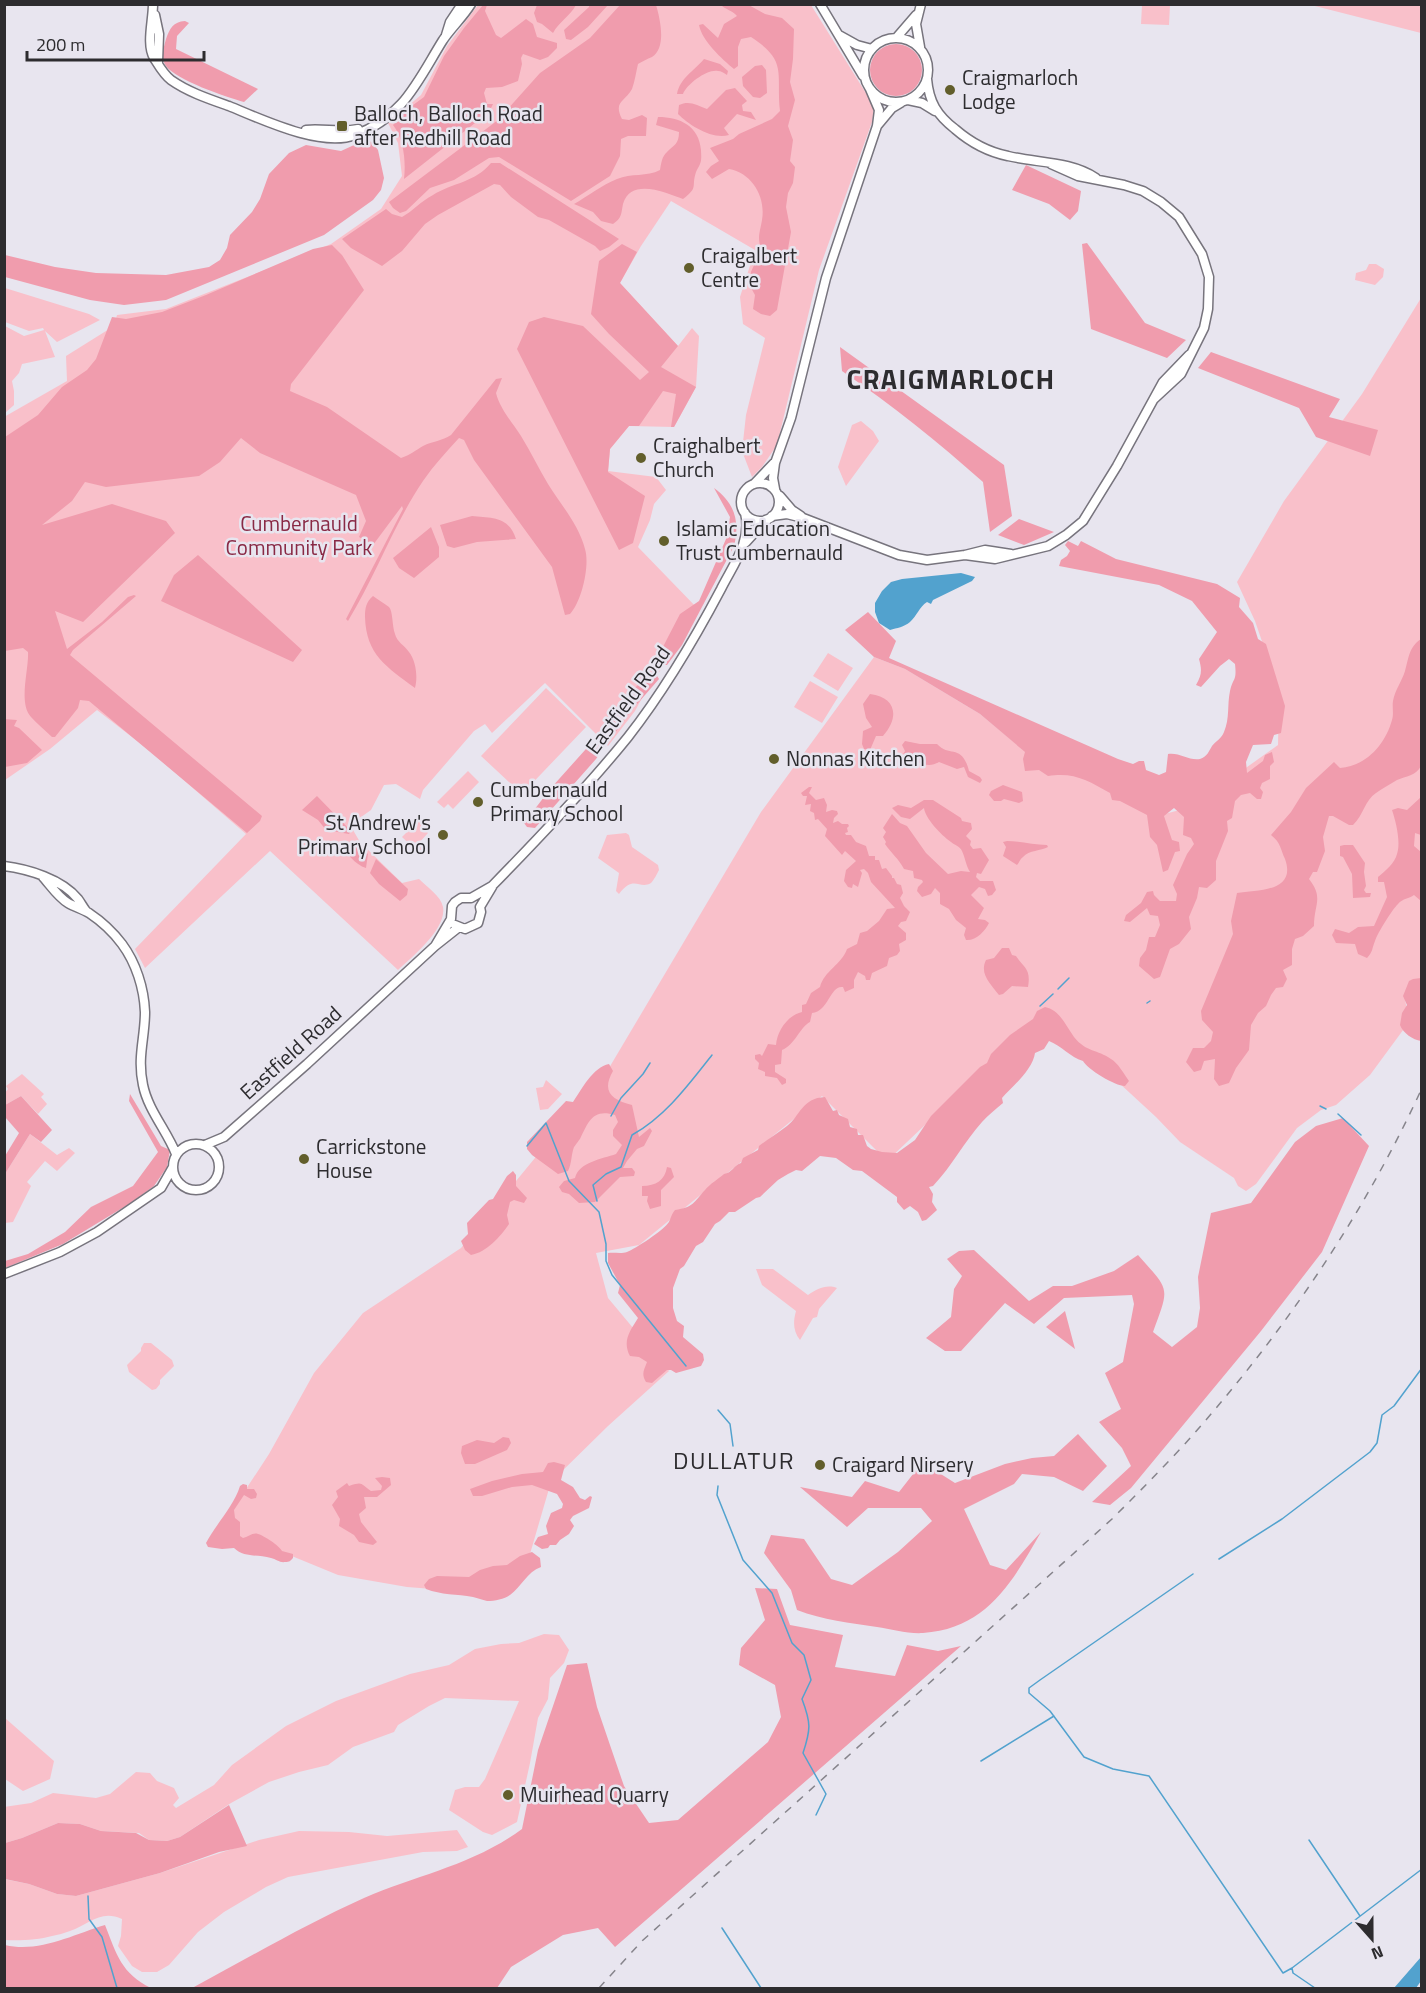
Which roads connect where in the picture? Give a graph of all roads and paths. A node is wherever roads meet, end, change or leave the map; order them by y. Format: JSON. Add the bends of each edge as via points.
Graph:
{"nodes":[{"id":1,"x":462,"y":4,"type":"edge"},
{"id":2,"x":471,"y":4,"type":"edge"},
{"id":3,"x":820,"y":4,"type":"edge"},
{"id":4,"x":153,"y":7,"type":"edge"},
{"id":5,"x":920,"y":8,"type":"edge"},
{"id":6,"x":836,"y":33,"type":"junction"},
{"id":7,"x":897,"y":37,"type":"junction"},
{"id":8,"x":444,"y":38,"type":"junction"},
{"id":9,"x":920,"y":47,"type":"junction"},
{"id":10,"x":872,"y":49,"type":"junction"},
{"id":11,"x":865,"y":79,"type":"junction"},
{"id":12,"x":927,"y":79,"type":"junction"},
{"id":13,"x":870,"y":89,"type":"junction"},
{"id":14,"x":905,"y":101,"type":"junction"},
{"id":15,"x":937,"y":113,"type":"junction"},
{"id":16,"x":877,"y":126,"type":"junction"},
{"id":17,"x":775,"y":463,"type":"junction"},
{"id":18,"x":752,"y":485,"type":"junction"},
{"id":19,"x":776,"y":491,"type":"junction"},
{"id":20,"x":745,"y":513,"type":"junction"},
{"id":21,"x":770,"y":517,"type":"junction"},
{"id":22,"x":803,"y":518,"type":"junction"},
{"id":23,"x":744,"y":544,"type":"junction"},
{"id":24,"x":4,"y":866,"type":"edge"},
{"id":25,"x":492,"y":886,"type":"junction"},
{"id":26,"x":471,"y":898,"type":"junction"},
{"id":27,"x":480,"y":907,"type":"junction"},
{"id":28,"x":452,"y":919,"type":"junction"},
{"id":29,"x":459,"y":927,"type":"junction"},
{"id":30,"x":435,"y":946,"type":"junction"},
{"id":31,"x":169,"y":1136,"type":"junction"},
{"id":32,"x":224,"y":1137,"type":"junction"},
{"id":33,"x":187,"y":1146,"type":"junction"},
{"id":34,"x":205,"y":1146,"type":"junction"},
{"id":35,"x":176,"y":1155,"type":"junction"},
{"id":36,"x":217,"y":1158,"type":"junction"},
{"id":37,"x":173,"y":1167,"type":"junction"},
{"id":38,"x":182,"y":1186,"type":"junction"},
{"id":39,"x":161,"y":1188,"type":"junction"},
{"id":40,"x":4,"y":1274,"type":"edge"}],
"edges":[{"from":1,"to":8,"type":"street"},
{"from":2,"to":8,"type":"street"},
{"from":3,"to":6,"type":"street"},
{"from":4,"to":8,"type":"street","via":[[159,34],[158,63],[169,79],[294,132],[344,132],[370,127],[401,106]]},
{"from":5,"to":7,"type":"street"},
{"from":5,"to":9,"type":"street","via":[[916,24]]},
{"from":6,"to":10,"type":"street"},
{"from":6,"to":11,"type":"street"},
{"from":7,"to":9,"type":"street"},
{"from":7,"to":10,"type":"street"},
{"from":9,"to":12,"type":"street","via":[[928,66]]},
{"from":10,"to":11,"type":"street","via":[[864,69]]},
{"from":11,"to":13,"type":"street"},
{"from":12,"to":14,"type":"street","via":[[917,94]]},
{"from":12,"to":15,"type":"street"},
{"from":13,"to":14,"type":"street","via":[[887,101]]},
{"from":13,"to":16,"type":"street","via":[[879,110]]},
{"from":14,"to":15,"type":"street","via":[[922,103]]},
{"from":14,"to":16,"type":"street","via":[[892,108]]},
{"from":15,"to":22,"type":"street","via":[[985,149],[1083,170],[1102,182],[1124,184],[1161,202],[1179,217],[1202,254],[1209,277],[1204,328],[1181,374],[1154,399],[1099,499],[1083,521],[1047,546],[995,559],[965,555],[927,560],[899,555]]},
{"from":16,"to":17,"type":"street","via":[[837,242],[791,418]]},
{"from":17,"to":18,"type":"street"},
{"from":17,"to":19,"type":"street"},
{"from":18,"to":19,"type":"street","via":[[762,483]]},
{"from":18,"to":20,"type":"street","via":[[742,496]]},
{"from":19,"to":21,"type":"street","via":[[780,502]]},
{"from":19,"to":22,"type":"street"},
{"from":20,"to":21,"type":"street","via":[[760,521]]},
{"from":20,"to":23,"type":"street","name":"Eastfield Road"},
{"from":21,"to":22,"type":"street","via":[[787,514]]},
{"from":21,"to":23,"type":"street","name":"Eastfield Road"},
{"from":23,"to":25,"type":"street","name":"Eastfield Road","via":[[700,628],[638,724]]},
{"from":24,"to":31,"type":"street","via":[[43,877],[69,890],[121,943],[137,972],[143,994],[140,1059],[144,1088]]},
{"from":25,"to":26,"type":"street","name":"Eastfield Road"},
{"from":25,"to":27,"type":"street","name":"Eastfield Road"},
{"from":26,"to":27,"type":"street"},
{"from":26,"to":28,"type":"street","name":"Eastfield Road","via":[[455,902]]},
{"from":27,"to":29,"type":"street","name":"Eastfield Road","via":[[478,923],[469,928]]},
{"from":28,"to":29,"type":"street"},
{"from":28,"to":30,"type":"street","name":"Eastfield Road"},
{"from":29,"to":30,"type":"street","name":"Eastfield Road"},
{"from":30,"to":32,"type":"street","name":"Eastfield Road"},
{"from":31,"to":33,"type":"street"},
{"from":31,"to":35,"type":"street"},
{"from":32,"to":34,"type":"street","name":"Eastfield Road"},
{"from":32,"to":36,"type":"street","name":"Eastfield Road"},
{"from":33,"to":34,"type":"street"},
{"from":33,"to":35,"type":"street"},
{"from":34,"to":36,"type":"street"},
{"from":35,"to":37,"type":"street"},
{"from":36,"to":38,"type":"street","via":[[219,1171],[210,1186],[195,1190]]},
{"from":37,"to":38,"type":"street"},
{"from":37,"to":39,"type":"street"},
{"from":38,"to":39,"type":"street"},
{"from":39,"to":40,"type":"street","via":[[83,1240]]}]}
